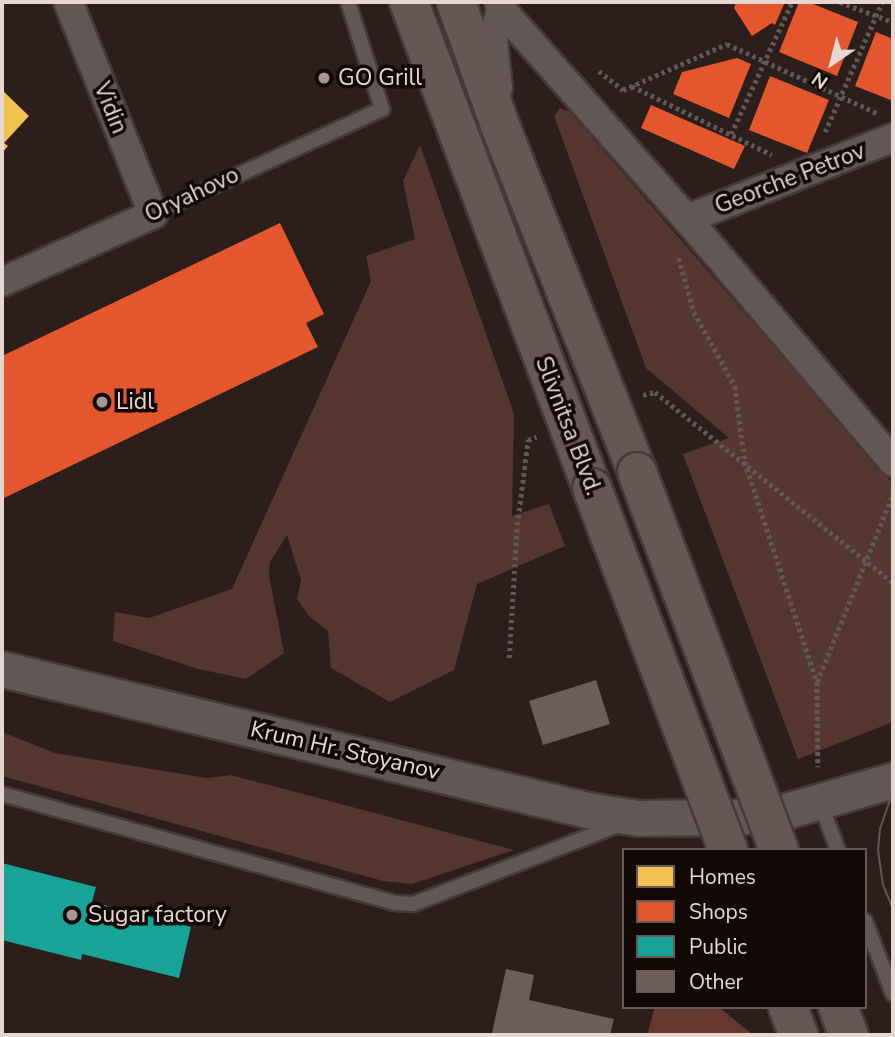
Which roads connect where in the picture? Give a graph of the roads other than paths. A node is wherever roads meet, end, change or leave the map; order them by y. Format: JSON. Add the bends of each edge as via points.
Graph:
{"nodes":[{"id":1,"x":68,"y":2,"type":"edge"},
{"id":2,"x":348,"y":2,"type":"edge"},
{"id":3,"x":409,"y":2,"type":"edge"},
{"id":4,"x":456,"y":2,"type":"edge"},
{"id":5,"x":500,"y":6,"type":"edge"},
{"id":6,"x":888,"y":127,"type":"edge"},
{"id":7,"x":503,"y":133,"type":"junction"},
{"id":8,"x":153,"y":214,"type":"junction"},
{"id":9,"x":687,"y":219,"type":"junction"},
{"id":10,"x":2,"y":282,"type":"edge"},
{"id":11,"x":893,"y":462,"type":"edge"},
{"id":12,"x":2,"y":669,"type":"edge"},
{"id":13,"x":893,"y":762,"type":"edge"},
{"id":14,"x":893,"y":780,"type":"edge"},
{"id":15,"x":2,"y":794,"type":"edge"},
{"id":16,"x":820,"y":803,"type":"junction"},
{"id":17,"x":638,"y":818,"type":"junction"},
{"id":18,"x":728,"y":848,"type":"edge"},
{"id":19,"x":778,"y":848,"type":"edge"},
{"id":20,"x":837,"y":848,"type":"edge"},
{"id":21,"x":867,"y":926,"type":"edge"},
{"id":22,"x":893,"y":994,"type":"edge"},
{"id":23,"x":789,"y":1009,"type":"edge"},
{"id":24,"x":839,"y":1009,"type":"edge"},
{"id":25,"x":799,"y":1035,"type":"edge"},
{"id":26,"x":849,"y":1035,"type":"edge"}],
"edges":[{"from":1,"to":8,"type":"street","name":"Vidin"},
{"from":2,"to":8,"type":"lane","name":"Oryahovo","via":[[382,109]]},
{"from":3,"to":18,"type":"main road","name":"Slivnitsa Blvd.","bridge":true},
{"from":4,"to":7,"type":"main road","name":"Slivnitsa Blvd."},
{"from":5,"to":7,"type":"street","name":"Slivnitsa Blvd.","via":[[493,41]]},
{"from":5,"to":9,"type":"street"},
{"from":6,"to":9,"type":"street","name":"Georche Petrov","via":[[807,172]]},
{"from":7,"to":19,"type":"main road","name":"Slivnitsa Blvd.","bridge":true},
{"from":8,"to":10,"type":"street","name":"Oryahovo"},
{"from":9,"to":11,"type":"street"},
{"from":12,"to":17,"type":"street","name":"Krum Hr. Stoyanov","via":[[587,810]]},
{"from":13,"to":16,"type":"street"},
{"from":14,"to":16,"type":"street"},
{"from":15,"to":17,"type":"lane","via":[[394,904],[413,904]]},
{"from":16,"to":17,"type":"street","name":"Krum Hr. Stoyanov","via":[[779,813]]},
{"from":16,"to":20,"type":"lane"},
{"from":21,"to":22,"type":"lane"},
{"from":23,"to":25,"type":"main road"},
{"from":24,"to":26,"type":"main road"}]}
